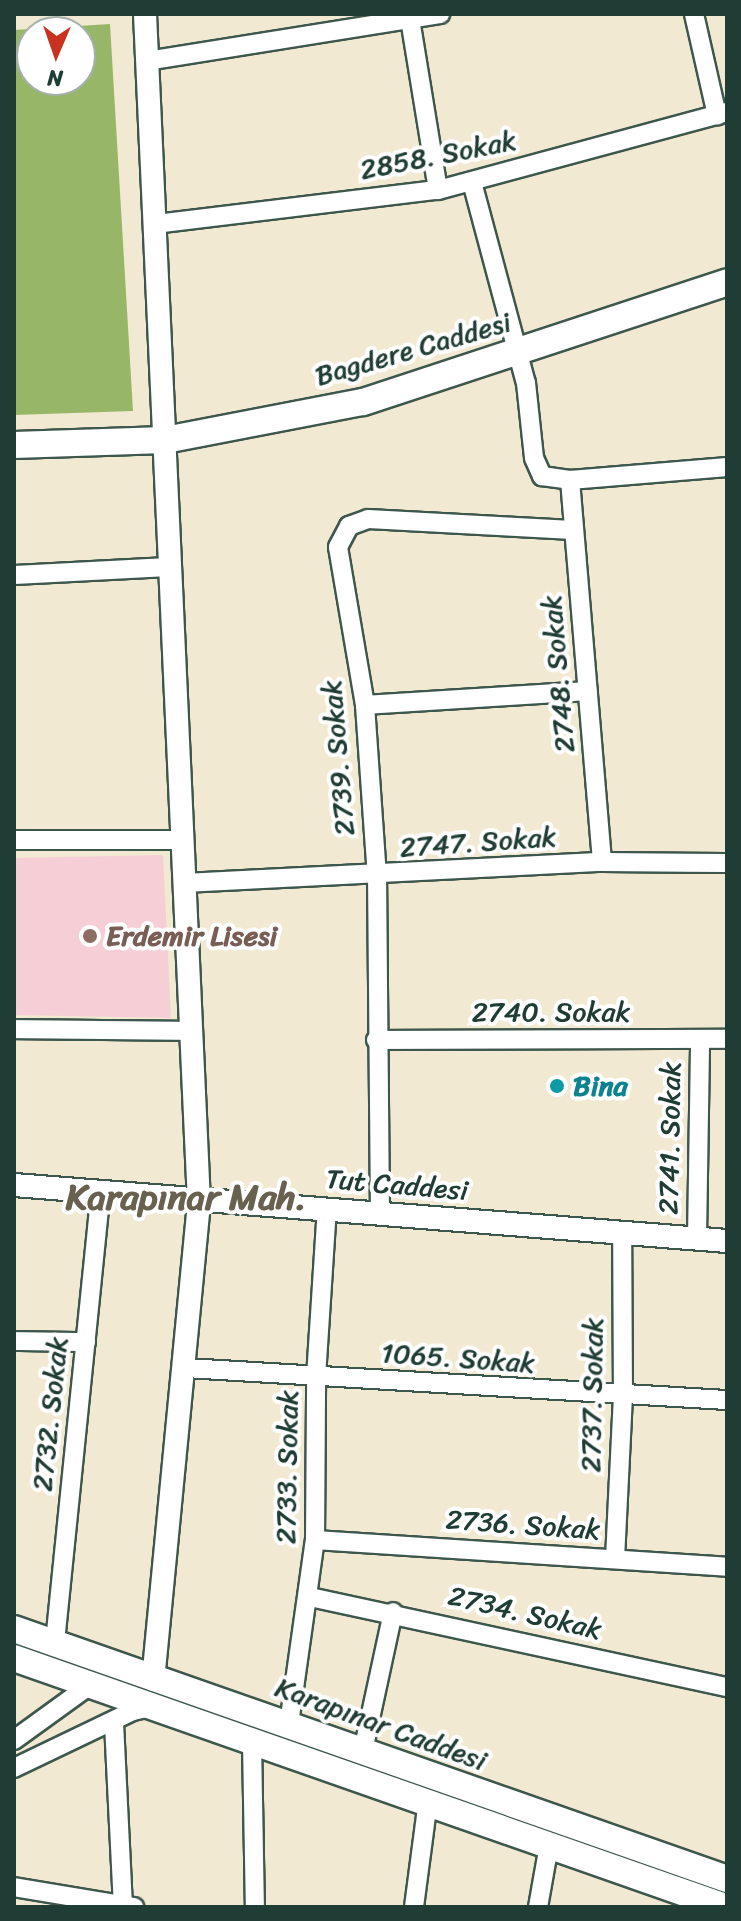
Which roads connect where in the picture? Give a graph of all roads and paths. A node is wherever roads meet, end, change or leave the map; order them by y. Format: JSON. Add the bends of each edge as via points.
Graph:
{"nodes":[{"id":1,"x":145,"y":14,"type":"edge"},
{"id":2,"x":440,"y":14,"type":"edge"},
{"id":3,"x":694,"y":14,"type":"edge"},
{"id":4,"x":410,"y":19,"type":"junction"},
{"id":5,"x":147,"y":61,"type":"junction"},
{"id":6,"x":722,"y":113,"type":"edge"},
{"id":7,"x":472,"y":182,"type":"junction"},
{"id":8,"x":438,"y":190,"type":"junction"},
{"id":9,"x":155,"y":224,"type":"junction"},
{"id":10,"x":727,"y":282,"type":"edge"},
{"id":11,"x":516,"y":353,"type":"junction"},
{"id":12,"x":165,"y":440,"type":"junction"},
{"id":13,"x":14,"y":445,"type":"edge"},
{"id":14,"x":727,"y":467,"type":"edge"},
{"id":15,"x":570,"y":480,"type":"junction"},
{"id":16,"x":573,"y":530,"type":"junction"},
{"id":17,"x":169,"y":567,"type":"junction"},
{"id":18,"x":14,"y":575,"type":"edge"},
{"id":19,"x":588,"y":691,"type":"junction"},
{"id":20,"x":365,"y":705,"type":"junction"},
{"id":21,"x":14,"y":840,"type":"edge"},
{"id":22,"x":182,"y":840,"type":"junction"},
{"id":23,"x":602,"y":862,"type":"junction"},
{"id":24,"x":727,"y":863,"type":"edge"},
{"id":25,"x":377,"y":877,"type":"junction"},
{"id":26,"x":184,"y":883,"type":"junction"},
{"id":27,"x":14,"y":1029,"type":"edge"},
{"id":28,"x":191,"y":1031,"type":"junction"},
{"id":29,"x":700,"y":1039,"type":"junction"},
{"id":30,"x":727,"y":1039,"type":"edge"},
{"id":31,"x":376,"y":1040,"type":"junction"},
{"id":32,"x":14,"y":1185,"type":"edge"},
{"id":33,"x":101,"y":1192,"type":"junction"},
{"id":34,"x":199,"y":1203,"type":"junction"},
{"id":35,"x":327,"y":1209,"type":"junction"},
{"id":36,"x":380,"y":1215,"type":"junction"},
{"id":37,"x":622,"y":1233,"type":"junction"},
{"id":38,"x":697,"y":1238,"type":"junction"},
{"id":39,"x":727,"y":1241,"type":"edge"},
{"id":40,"x":14,"y":1341,"type":"edge"},
{"id":41,"x":86,"y":1342,"type":"junction"},
{"id":42,"x":186,"y":1368,"type":"junction"},
{"id":43,"x":316,"y":1377,"type":"junction"},
{"id":44,"x":623,"y":1398,"type":"junction"},
{"id":45,"x":727,"y":1400,"type":"edge"},
{"id":46,"x":315,"y":1540,"type":"junction"},
{"id":47,"x":615,"y":1559,"type":"junction"},
{"id":48,"x":727,"y":1567,"type":"edge"},
{"id":49,"x":310,"y":1597,"type":"junction"},
{"id":50,"x":393,"y":1612,"type":"junction"},
{"id":51,"x":14,"y":1629,"type":"edge"},
{"id":52,"x":55,"y":1642,"type":"junction"},
{"id":53,"x":14,"y":1658,"type":"edge"},
{"id":54,"x":153,"y":1680,"type":"junction"},
{"id":55,"x":90,"y":1685,"type":"junction"},
{"id":56,"x":727,"y":1687,"type":"edge"},
{"id":57,"x":151,"y":1707,"type":"junction"},
{"id":58,"x":114,"y":1723,"type":"junction"},
{"id":59,"x":289,"y":1724,"type":"junction"},
{"id":60,"x":14,"y":1740,"type":"edge"},
{"id":61,"x":252,"y":1742,"type":"junction"},
{"id":62,"x":363,"y":1751,"type":"junction"},
{"id":63,"x":14,"y":1768,"type":"edge"},
{"id":64,"x":428,"y":1801,"type":"junction"},
{"id":65,"x":549,"y":1845,"type":"junction"},
{"id":66,"x":727,"y":1879,"type":"edge"},
{"id":67,"x":14,"y":1887,"type":"edge"},
{"id":68,"x":127,"y":1907,"type":"edge"},
{"id":69,"x":255,"y":1907,"type":"edge"},
{"id":70,"x":414,"y":1907,"type":"edge"},
{"id":71,"x":538,"y":1907,"type":"edge"},
{"id":72,"x":725,"y":1907,"type":"edge"}],
"edges":[{"from":1,"to":5,"type":"street"},
{"from":2,"to":4,"type":"street"},
{"from":3,"to":6,"type":"street"},
{"from":4,"to":5,"type":"street"},
{"from":4,"to":8,"type":"street"},
{"from":5,"to":9,"type":"street"},
{"from":6,"to":7,"type":"street","name":"2858. Sokak"},
{"from":7,"to":8,"type":"street","name":"2858. Sokak"},
{"from":7,"to":11,"type":"street"},
{"from":8,"to":9,"type":"street","name":"2858. Sokak"},
{"from":9,"to":12,"type":"street"},
{"from":10,"to":11,"type":"main road","name":"Bagdere Caddesi"},
{"from":11,"to":12,"type":"main road","name":"Bagdere Caddesi","via":[[363,402]]},
{"from":11,"to":15,"type":"street","via":[[534,458],[542,476]]},
{"from":12,"to":13,"type":"main road","name":"Bagdere Caddesi"},
{"from":12,"to":17,"type":"street"},
{"from":14,"to":15,"type":"street"},
{"from":15,"to":16,"type":"street","name":"2748. Sokak"},
{"from":16,"to":19,"type":"street","name":"2748. Sokak"},
{"from":16,"to":20,"type":"street","name":"2739. Sokak","via":[[368,519],[349,526],[338,547]]},
{"from":17,"to":18,"type":"street"},
{"from":17,"to":22,"type":"street"},
{"from":19,"to":20,"type":"street"},
{"from":19,"to":23,"type":"street","name":"2748. Sokak"},
{"from":20,"to":25,"type":"street","name":"2739. Sokak"},
{"from":21,"to":22,"type":"street"},
{"from":22,"to":26,"type":"street"},
{"from":23,"to":24,"type":"street","name":"2747. Sokak"},
{"from":23,"to":25,"type":"street","name":"2747. Sokak"},
{"from":25,"to":26,"type":"street","name":"2747. Sokak"},
{"from":25,"to":31,"type":"street","name":"2739. Sokak"},
{"from":26,"to":28,"type":"street"},
{"from":27,"to":28,"type":"street"},
{"from":28,"to":34,"type":"street"},
{"from":29,"to":30,"type":"street","name":"2740. Sokak"},
{"from":29,"to":31,"type":"street","name":"2740. Sokak"},
{"from":29,"to":38,"type":"street","name":"2741. Sokak"},
{"from":31,"to":36,"type":"street","name":"2739. Sokak"},
{"from":32,"to":33,"type":"street","name":"Tut Caddesi"},
{"from":33,"to":34,"type":"street","name":"Tut Caddesi"},
{"from":33,"to":41,"type":"street","name":"2732. Sokak"},
{"from":34,"to":35,"type":"street","name":"Tut Caddesi"},
{"from":34,"to":42,"type":"street"},
{"from":35,"to":36,"type":"street","name":"Tut Caddesi"},
{"from":35,"to":43,"type":"street","name":"2733. Sokak"},
{"from":36,"to":37,"type":"street","name":"Tut Caddesi"},
{"from":37,"to":38,"type":"street","name":"Tut Caddesi"},
{"from":37,"to":44,"type":"street","name":"2737. Sokak"},
{"from":38,"to":39,"type":"street","name":"Tut Caddesi"},
{"from":40,"to":41,"type":"street"},
{"from":41,"to":52,"type":"street","name":"2732. Sokak"},
{"from":42,"to":43,"type":"street","name":"1065. Sokak"},
{"from":42,"to":54,"type":"street"},
{"from":43,"to":44,"type":"street","name":"1065. Sokak"},
{"from":43,"to":46,"type":"street","name":"2733. Sokak"},
{"from":44,"to":45,"type":"street","name":"1065. Sokak"},
{"from":44,"to":47,"type":"street","name":"2737. Sokak"},
{"from":46,"to":47,"type":"street","name":"2736. Sokak"},
{"from":46,"to":49,"type":"street","name":"2733. Sokak"},
{"from":47,"to":48,"type":"street","name":"2736. Sokak"},
{"from":49,"to":50,"type":"street","name":"2734. Sokak"},
{"from":49,"to":59,"type":"street","name":"2733. Sokak"},
{"from":50,"to":56,"type":"street","name":"2734. Sokak"},
{"from":50,"to":62,"type":"street"},
{"from":51,"to":52,"type":"main road","name":"Karapınar Caddesi"},
{"from":52,"to":54,"type":"main road","name":"Karapınar Caddesi"},
{"from":53,"to":55,"type":"main road","name":"Karapınar Caddesi"},
{"from":54,"to":59,"type":"main road","name":"Karapınar Caddesi"},
{"from":55,"to":57,"type":"main road","name":"Karapınar Caddesi"},
{"from":55,"to":60,"type":"street"},
{"from":57,"to":58,"type":"street"},
{"from":57,"to":61,"type":"main road","name":"Karapınar Caddesi"},
{"from":58,"to":63,"type":"street"},
{"from":58,"to":68,"type":"street"},
{"from":59,"to":62,"type":"main road","name":"Karapınar Caddesi"},
{"from":61,"to":64,"type":"main road","name":"Karapınar Caddesi"},
{"from":61,"to":69,"type":"street"},
{"from":62,"to":66,"type":"main road","name":"Karapınar Caddesi"},
{"from":64,"to":65,"type":"main road","name":"Karapınar Caddesi"},
{"from":64,"to":70,"type":"street"},
{"from":65,"to":71,"type":"street"},
{"from":65,"to":72,"type":"main road","name":"Karapınar Caddesi"},
{"from":67,"to":68,"type":"street"}]}
